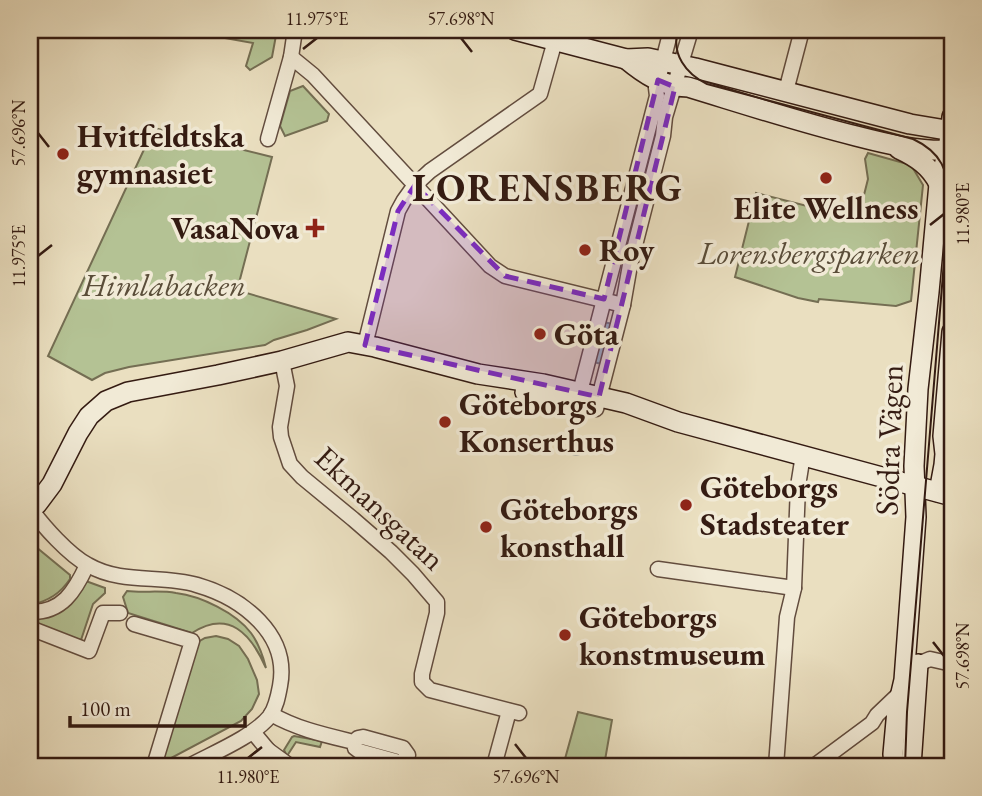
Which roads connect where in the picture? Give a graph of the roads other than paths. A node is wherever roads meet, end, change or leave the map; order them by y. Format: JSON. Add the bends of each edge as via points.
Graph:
{"nodes":[{"id":1,"x":295,"y":30,"type":"edge"},
{"id":2,"x":515,"y":30,"type":"edge"},
{"id":3,"x":671,"y":30,"type":"edge"},
{"id":4,"x":691,"y":30,"type":"edge"},
{"id":5,"x":802,"y":30,"type":"edge"},
{"id":6,"x":557,"y":35,"type":"edge"},
{"id":7,"x":291,"y":58,"type":"junction"},
{"id":8,"x":669,"y":73,"type":"junction"},
{"id":9,"x":786,"y":91,"type":"junction"},
{"id":10,"x":951,"y":136,"type":"edge"},
{"id":11,"x":268,"y":139,"type":"dead end"},
{"id":12,"x":885,"y":143,"type":"junction"},
{"id":13,"x":939,"y":184,"type":"junction"},
{"id":14,"x":415,"y":185,"type":"junction"},
{"id":15,"x":604,"y":299,"type":"junction"},
{"id":16,"x":623,"y":305,"type":"junction"},
{"id":17,"x":952,"y":332,"type":"edge"},
{"id":18,"x":365,"y":345,"type":"junction"},
{"id":19,"x":282,"y":361,"type":"junction"},
{"id":20,"x":586,"y":400,"type":"junction"},
{"id":21,"x":803,"y":455,"type":"junction"},
{"id":22,"x":915,"y":485,"type":"junction"},
{"id":23,"x":946,"y":494,"type":"edge"},
{"id":24,"x":30,"y":510,"type":"edge"},
{"id":25,"x":87,"y":565,"type":"junction"},
{"id":26,"x":658,"y":569,"type":"dead end"},
{"id":27,"x":794,"y":588,"type":"junction"},
{"id":28,"x":30,"y":612,"type":"edge"},
{"id":29,"x":120,"y":613,"type":"dead end"},
{"id":30,"x":134,"y":624,"type":"dead end"},
{"id":31,"x":30,"y":628,"type":"edge"},
{"id":32,"x":918,"y":664,"type":"joint"},
{"id":33,"x":952,"y":664,"type":"edge"},
{"id":34,"x":899,"y":694,"type":"junction"},
{"id":35,"x":271,"y":714,"type":"junction"},
{"id":36,"x":872,"y":723,"type":"junction"},
{"id":37,"x":895,"y":731,"type":"junction"},
{"id":38,"x":253,"y":732,"type":"junction"},
{"id":39,"x":354,"y":742,"type":"dead end"},
{"id":40,"x":268,"y":750,"type":"junction"},
{"id":41,"x":154,"y":766,"type":"edge"},
{"id":42,"x":189,"y":766,"type":"edge"},
{"id":43,"x":252,"y":766,"type":"edge"},
{"id":44,"x":290,"y":766,"type":"edge"},
{"id":45,"x":494,"y":766,"type":"edge"},
{"id":46,"x":776,"y":766,"type":"edge"},
{"id":47,"x":814,"y":766,"type":"edge"},
{"id":48,"x":894,"y":766,"type":"edge"},
{"id":49,"x":911,"y":766,"type":"edge"}],
"edges":[{"from":1,"to":7,"type":"street"},
{"from":2,"to":6,"type":"street"},
{"from":3,"to":8,"type":"street"},
{"from":4,"to":8,"type":"street"},
{"from":5,"to":9,"type":"street"},
{"from":6,"to":8,"type":"street","via":[[626,59],[643,73]]},
{"from":6,"to":14,"type":"street","via":[[540,94]]},
{"from":7,"to":11,"type":"street"},
{"from":7,"to":14,"type":"street","via":[[313,75]]},
{"from":8,"to":9,"type":"street"},
{"from":8,"to":12,"type":"street","via":[[688,87]]},
{"from":8,"to":15,"type":"street","via":[[657,96]]},
{"from":8,"to":16,"type":"street","via":[[663,136]]},
{"from":9,"to":10,"type":"street"},
{"from":10,"to":12,"type":"street","via":[[932,150]]},
{"from":10,"to":13,"type":"street","name":"Södra Vägen"},
{"from":12,"to":13,"type":"street","via":[[916,158]]},
{"from":13,"to":22,"type":"street","name":"Södra Vägen","via":[[918,389]]},
{"from":14,"to":15,"type":"street","via":[[490,266],[505,276]]},
{"from":14,"to":18,"type":"street","via":[[398,211]]},
{"from":15,"to":16,"type":"street"},
{"from":15,"to":20,"type":"street"},
{"from":16,"to":20,"type":"street"},
{"from":17,"to":23,"type":"street","name":"Södra Vägen","via":[[943,436]]},
{"from":18,"to":19,"type":"street","via":[[348,342]]},
{"from":18,"to":20,"type":"street","via":[[478,374],[540,397]]},
{"from":19,"to":24,"type":"street","via":[[128,391],[106,401],[89,416],[52,484]]},
{"from":19,"to":45,"type":"street","name":"Ekmansgatan","via":[[287,386],[280,427],[290,464],[435,599],[438,613],[422,682],[430,690],[514,712]]},
{"from":20,"to":21,"type":"street","via":[[624,416],[678,422]]},
{"from":21,"to":22,"type":"street"},
{"from":21,"to":27,"type":"street"},
{"from":22,"to":23,"type":"street"},
{"from":22,"to":34,"type":"street","name":"Södra Vägen","via":[[904,680]]},
{"from":24,"to":25,"type":"street"},
{"from":25,"to":28,"type":"street","via":[[65,601]]},
{"from":25,"to":35,"type":"street","via":[[124,578],[200,586],[249,611],[268,631],[280,657],[281,681]]},
{"from":26,"to":27,"type":"street"},
{"from":27,"to":46,"type":"street","via":[[787,617]]},
{"from":29,"to":31,"type":"street","via":[[103,613],[89,651]]},
{"from":30,"to":41,"type":"street","via":[[192,641]]},
{"from":32,"to":33,"type":"street","via":[[930,659]]},
{"from":32,"to":49,"type":"street"},
{"from":34,"to":36,"type":"street"},
{"from":34,"to":37,"type":"street","name":"Södra Vägen"},
{"from":35,"to":38,"type":"street"},
{"from":35,"to":39,"type":"street"},
{"from":36,"to":37,"type":"street","via":[[888,722]]},
{"from":36,"to":47,"type":"street"},
{"from":37,"to":48,"type":"street","name":"Södra Vägen"},
{"from":38,"to":40,"type":"street"},
{"from":38,"to":42,"type":"street"},
{"from":40,"to":43,"type":"street"},
{"from":40,"to":44,"type":"street"}]}
